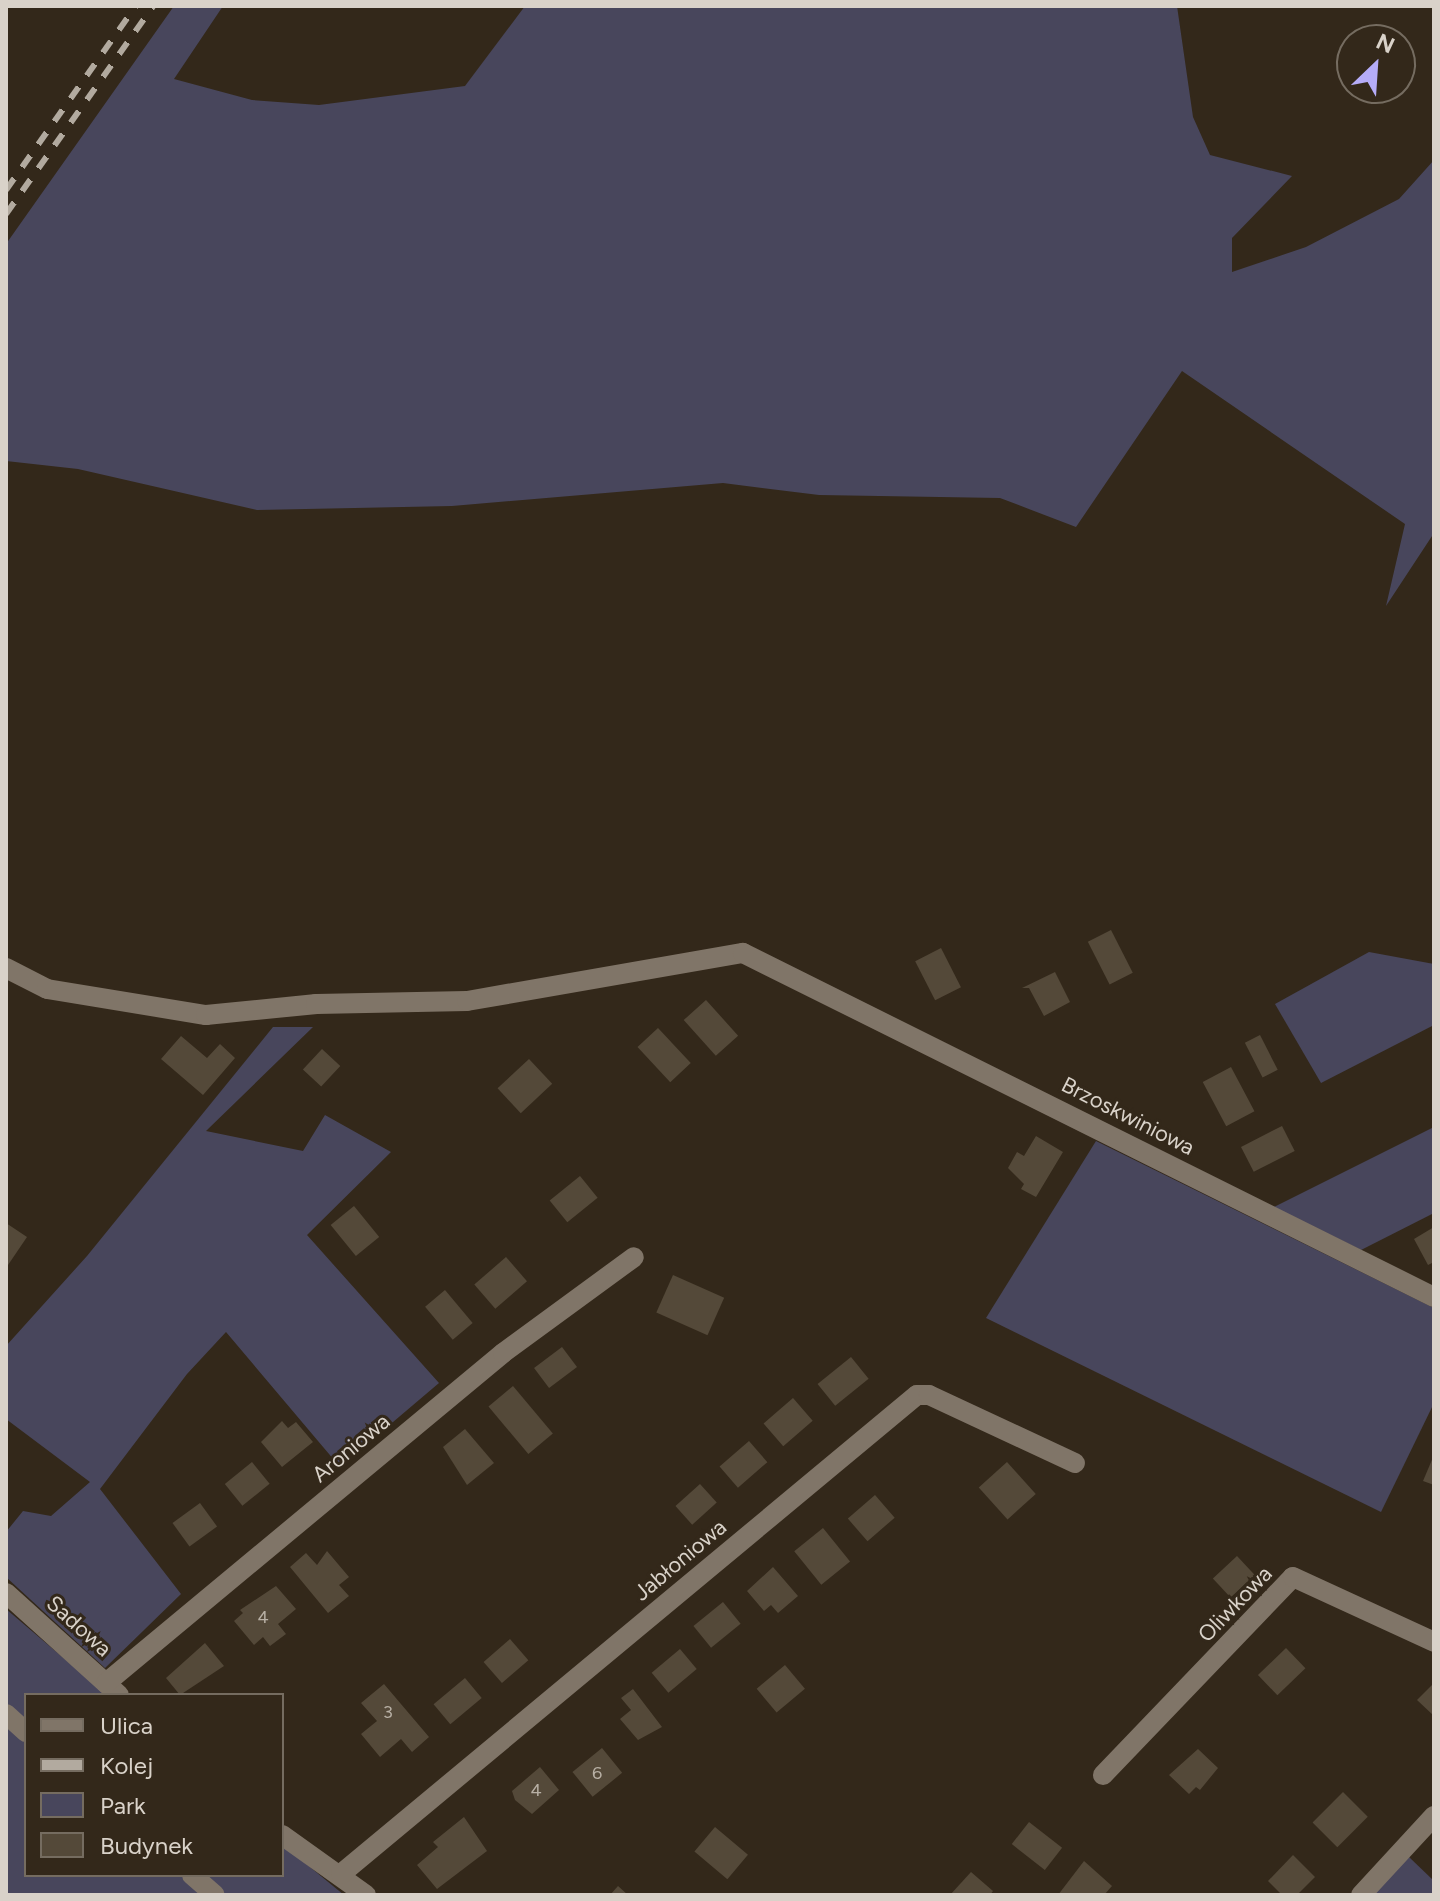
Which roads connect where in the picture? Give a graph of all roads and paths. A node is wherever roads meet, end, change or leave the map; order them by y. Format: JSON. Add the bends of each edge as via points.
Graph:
{"nodes":[{"id":1,"x":6,"y":968,"type":"edge"},
{"id":2,"x":634,"y":1257,"type":"dead end"},
{"id":3,"x":1434,"y":1297,"type":"edge"},
{"id":4,"x":1075,"y":1463,"type":"dead end"},
{"id":5,"x":6,"y":1593,"type":"edge"},
{"id":6,"x":1434,"y":1642,"type":"edge"},
{"id":7,"x":112,"y":1689,"type":"edge"},
{"id":8,"x":6,"y":1714,"type":"edge"},
{"id":9,"x":24,"y":1730,"type":"edge"},
{"id":10,"x":1103,"y":1775,"type":"dead end"},
{"id":11,"x":1434,"y":1816,"type":"edge"},
{"id":12,"x":284,"y":1836,"type":"edge"},
{"id":13,"x":341,"y":1874,"type":"junction"},
{"id":14,"x":194,"y":1877,"type":"edge"},
{"id":15,"x":215,"y":1895,"type":"edge"},
{"id":16,"x":366,"y":1895,"type":"edge"},
{"id":17,"x":1361,"y":1895,"type":"edge"}],
"edges":[{"from":1,"to":3,"type":"street","name":"Brzoskwiniowa","via":[[47,989],[206,1015],[316,1004],[467,1001],[743,953]]},
{"from":2,"to":7,"type":"street","name":"Aroniowa","via":[[503,1353]]},
{"from":4,"to":13,"type":"street","name":"Jabłoniowa","via":[[929,1395],[917,1395]]},
{"from":5,"to":7,"type":"street","name":"Sadowa"},
{"from":6,"to":10,"type":"street","name":"Oliwkowa","via":[[1293,1577]]},
{"from":8,"to":9,"type":"street"},
{"from":11,"to":17,"type":"street"},
{"from":12,"to":13,"type":"street"},
{"from":13,"to":16,"type":"street"},
{"from":14,"to":15,"type":"street"}]}
